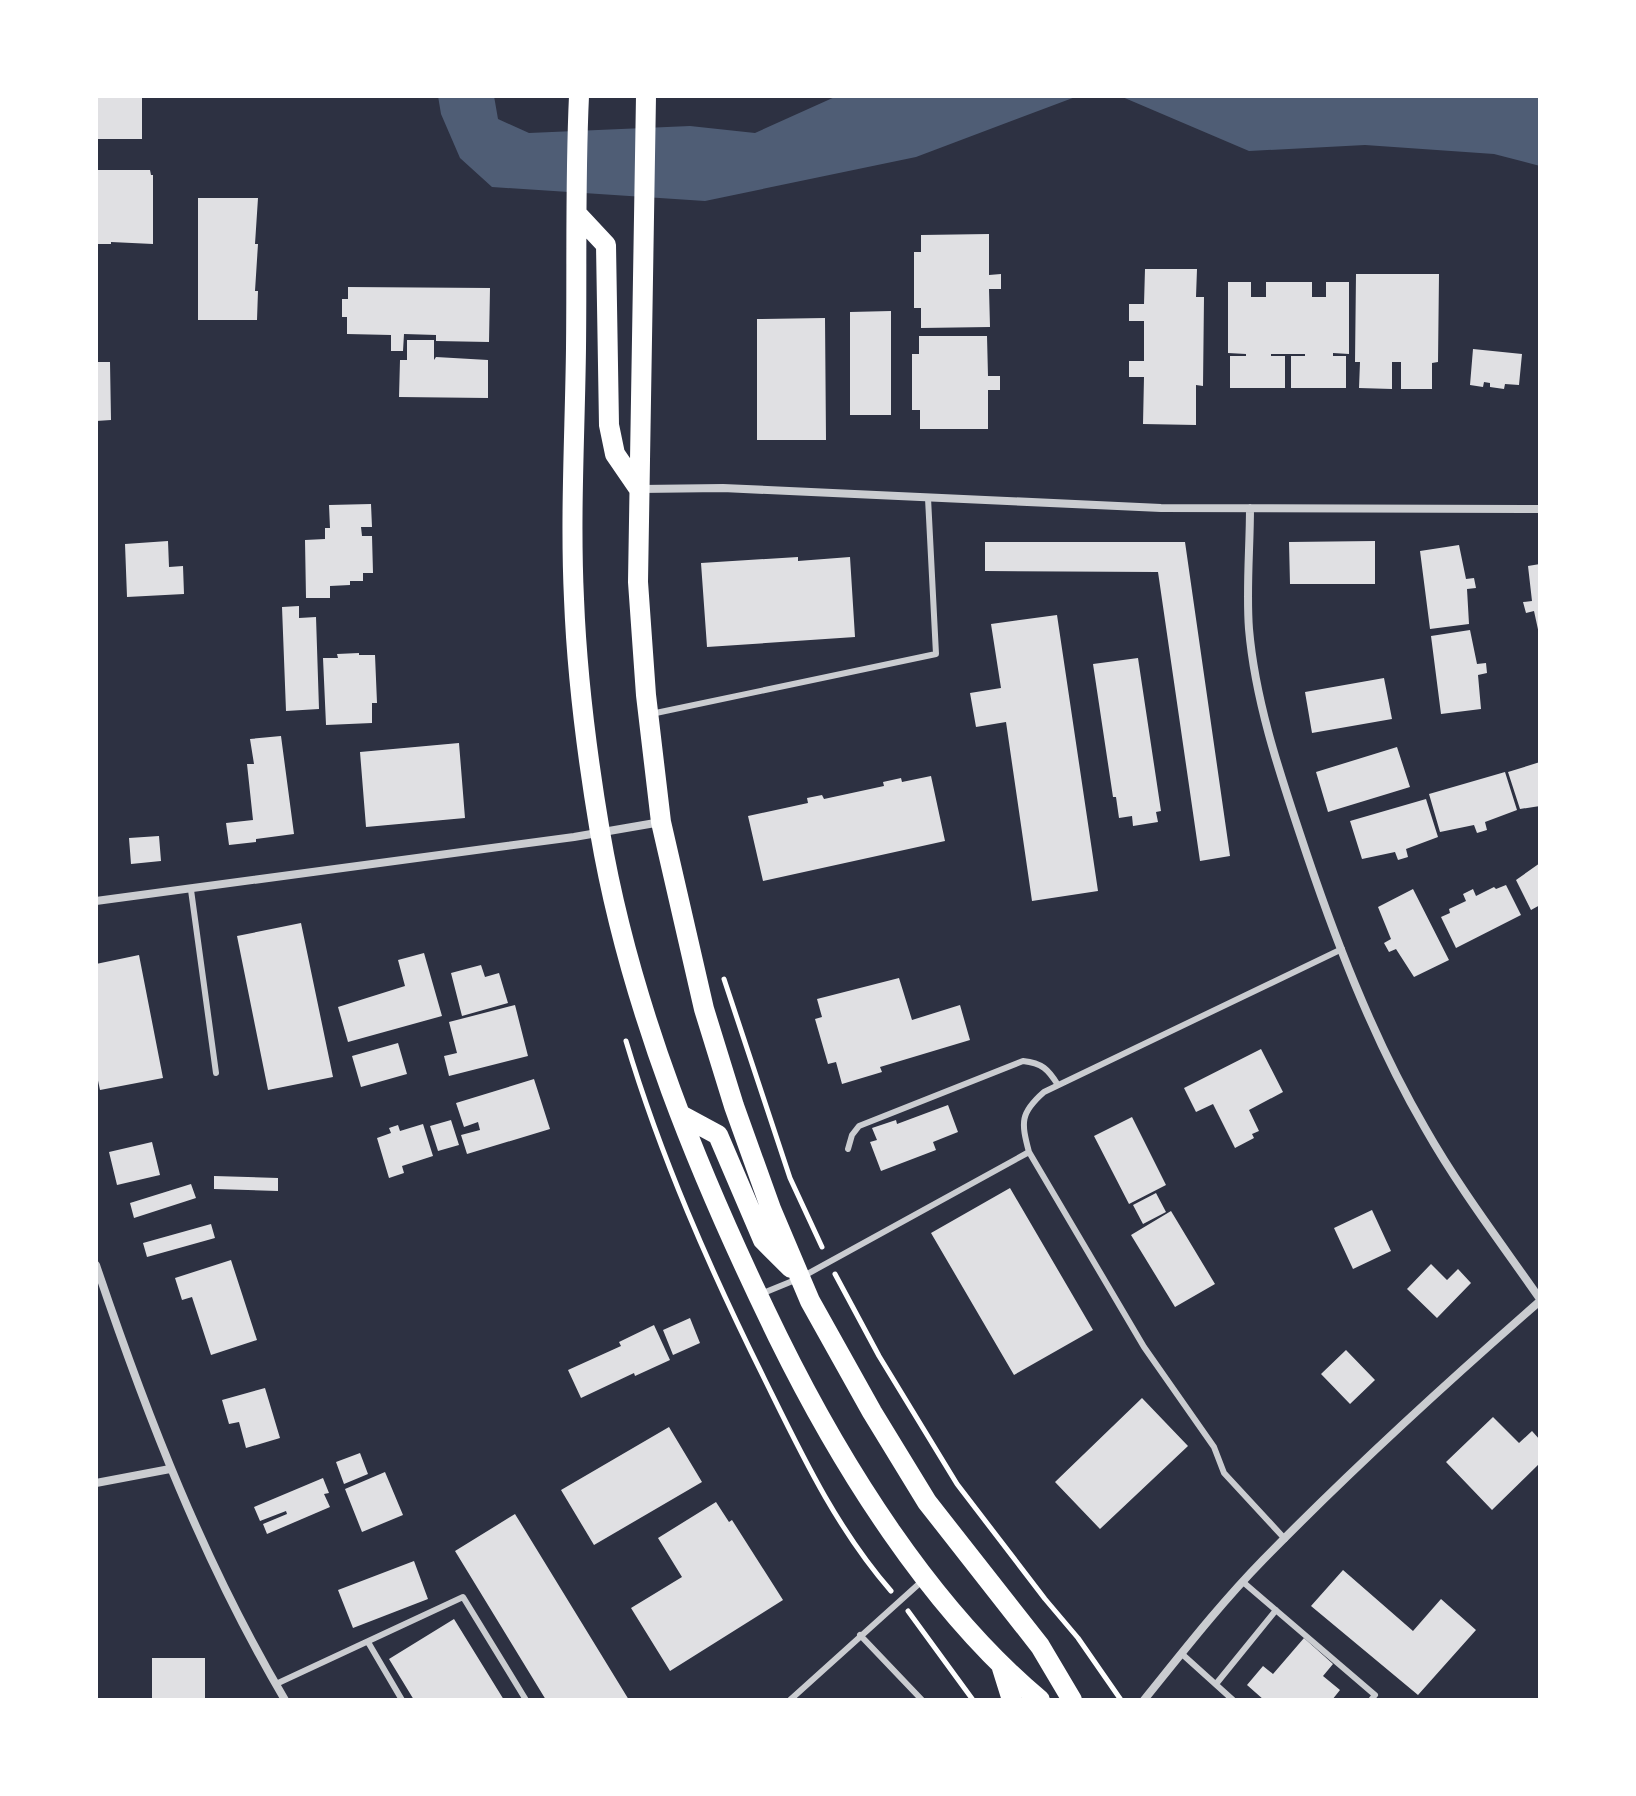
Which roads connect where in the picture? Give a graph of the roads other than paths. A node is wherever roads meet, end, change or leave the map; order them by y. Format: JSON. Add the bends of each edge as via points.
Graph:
{"nodes":[{"id":1,"x":579,"y":100,"type":"edge"},
{"id":2,"x":645,"y":100,"type":"edge"},
{"id":3,"x":578,"y":215,"type":"junction"},
{"id":4,"x":639,"y":489,"type":"junction"},
{"id":5,"x":928,"y":498,"type":"junction"},
{"id":6,"x":1250,"y":508,"type":"junction"},
{"id":7,"x":1540,"y":509,"type":"edge"},
{"id":8,"x":648,"y":715,"type":"junction"},
{"id":9,"x":661,"y":822,"type":"junction"},
{"id":10,"x":600,"y":833,"type":"junction"},
{"id":11,"x":191,"y":890,"type":"junction"},
{"id":12,"x":96,"y":901,"type":"edge"},
{"id":13,"x":1342,"y":949,"type":"junction"},
{"id":14,"x":216,"y":1073,"type":"dead end"},
{"id":15,"x":1058,"y":1085,"type":"junction"},
{"id":16,"x":681,"y":1115,"type":"junction"},
{"id":17,"x":848,"y":1149,"type":"dead end"},
{"id":18,"x":1029,"y":1152,"type":"junction"},
{"id":19,"x":96,"y":1265,"type":"edge"},
{"id":20,"x":800,"y":1278,"type":"junction"},
{"id":21,"x":758,"y":1295,"type":"junction"},
{"id":22,"x":1540,"y":1300,"type":"edge"},
{"id":23,"x":170,"y":1469,"type":"junction"},
{"id":24,"x":96,"y":1483,"type":"edge"},
{"id":25,"x":1285,"y":1539,"type":"junction"},
{"id":26,"x":926,"y":1578,"type":"junction"},
{"id":27,"x":1243,"y":1582,"type":"junction"},
{"id":28,"x":1276,"y":1610,"type":"junction"},
{"id":29,"x":860,"y":1635,"type":"junction"},
{"id":30,"x":368,"y":1642,"type":"junction"},
{"id":31,"x":1182,"y":1654,"type":"junction"},
{"id":32,"x":1002,"y":1668,"type":"junction"},
{"id":33,"x":276,"y":1684,"type":"junction"},
{"id":34,"x":1216,"y":1684,"type":"junction"},
{"id":35,"x":285,"y":1700,"type":"edge"},
{"id":36,"x":402,"y":1700,"type":"edge"},
{"id":37,"x":526,"y":1700,"type":"edge"},
{"id":38,"x":790,"y":1700,"type":"edge"},
{"id":39,"x":922,"y":1700,"type":"edge"},
{"id":40,"x":1012,"y":1700,"type":"edge"},
{"id":41,"x":1040,"y":1700,"type":"edge"},
{"id":42,"x":1072,"y":1700,"type":"edge"},
{"id":43,"x":1144,"y":1700,"type":"edge"},
{"id":44,"x":1233,"y":1700,"type":"edge"},
{"id":45,"x":1371,"y":1700,"type":"edge"}],
"edges":[{"from":1,"to":3,"type":"main road"},
{"from":2,"to":4,"type":"main road"},
{"from":3,"to":4,"type":"main road","via":[[606,245],[609,425],[615,454]]},
{"from":3,"to":10,"type":"main road","via":[[574,597]]},
{"from":4,"to":5,"type":"street"},
{"from":4,"to":8,"type":"main road","via":[[638,582]]},
{"from":5,"to":6,"type":"street"},
{"from":5,"to":8,"type":"lane","via":[[936,654]]},
{"from":6,"to":7,"type":"street"},
{"from":6,"to":13,"type":"street","via":[[1249,627],[1256,677],[1278,768]]},
{"from":8,"to":9,"type":"main road"},
{"from":9,"to":10,"type":"street"},
{"from":9,"to":20,"type":"main road","via":[[729,1092]]},
{"from":10,"to":11,"type":"street"},
{"from":10,"to":16,"type":"main road","via":[[623,934]]},
{"from":11,"to":12,"type":"street"},
{"from":11,"to":14,"type":"lane"},
{"from":13,"to":15,"type":"lane"},
{"from":13,"to":22,"type":"street","via":[[1424,1127]]},
{"from":15,"to":17,"type":"lane","via":[[1039,1062],[1023,1061],[859,1126]]},
{"from":15,"to":18,"type":"lane","via":[[1029,1105],[1022,1126]]},
{"from":16,"to":20,"type":"main road","via":[[718,1135],[763,1240]]},
{"from":16,"to":21,"type":"main road","via":[[694,1156]]},
{"from":18,"to":20,"type":"lane"},
{"from":18,"to":25,"type":"lane","via":[[1144,1347],[1214,1447],[1224,1473]]},
{"from":19,"to":23,"type":"street"},
{"from":20,"to":21,"type":"lane"},
{"from":20,"to":42,"type":"main road","via":[[927,1502],[1040,1646]]},
{"from":21,"to":26,"type":"main road","via":[[849,1467]]},
{"from":22,"to":25,"type":"street"},
{"from":23,"to":24,"type":"street"},
{"from":23,"to":33,"type":"street","via":[[211,1562]]},
{"from":25,"to":27,"type":"street"},
{"from":26,"to":29,"type":"lane"},
{"from":26,"to":32,"type":"main road"},
{"from":27,"to":28,"type":"lane"},
{"from":27,"to":31,"type":"street"},
{"from":28,"to":34,"type":"lane"},
{"from":28,"to":45,"type":"lane","via":[[1375,1695]]},
{"from":29,"to":38,"type":"lane"},
{"from":29,"to":39,"type":"lane"},
{"from":30,"to":33,"type":"lane"},
{"from":30,"to":36,"type":"lane"},
{"from":30,"to":37,"type":"lane","via":[[463,1597]]},
{"from":31,"to":34,"type":"lane"},
{"from":31,"to":43,"type":"street"},
{"from":32,"to":40,"type":"main road"},
{"from":32,"to":41,"type":"main road"},
{"from":33,"to":35,"type":"street"},
{"from":34,"to":44,"type":"lane"}]}
